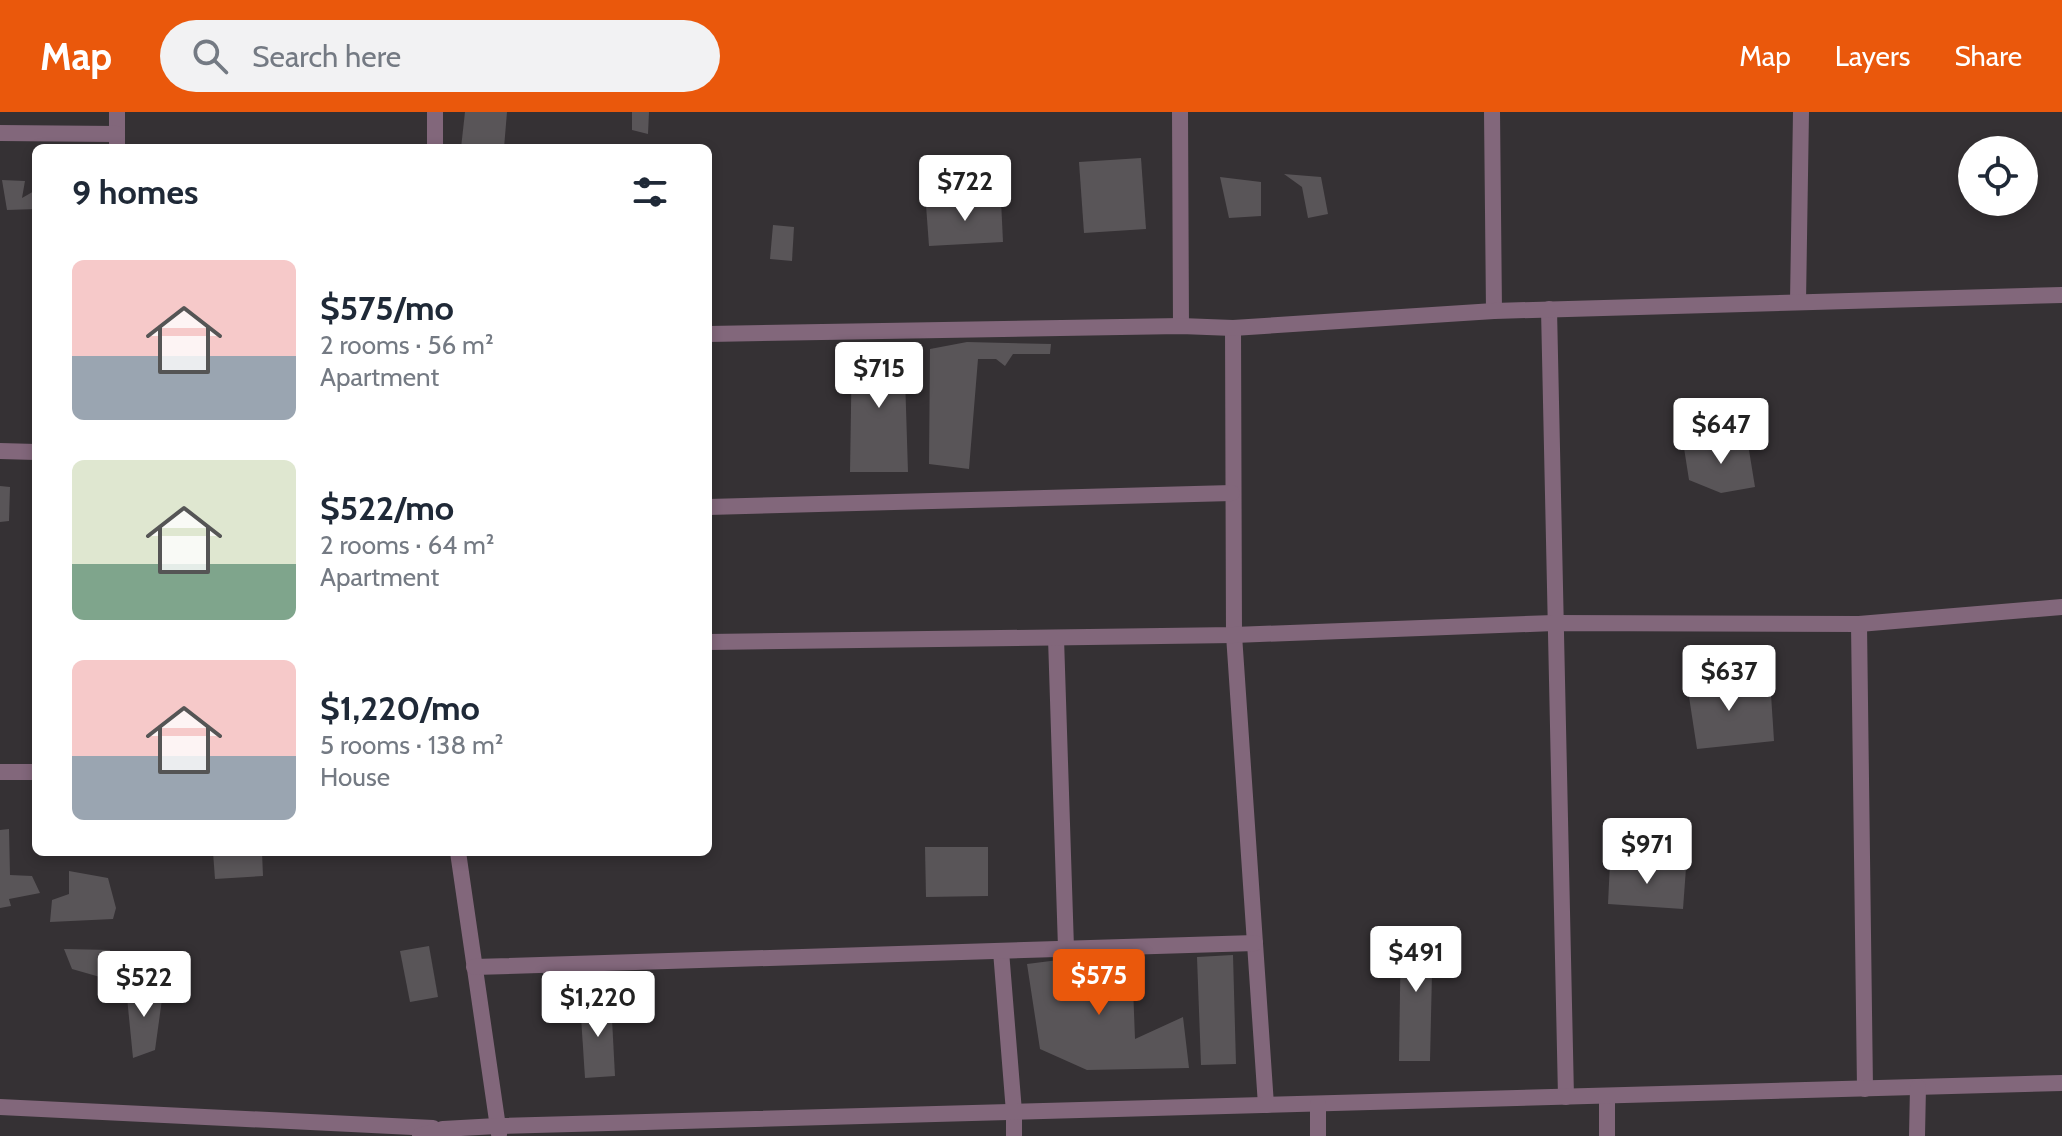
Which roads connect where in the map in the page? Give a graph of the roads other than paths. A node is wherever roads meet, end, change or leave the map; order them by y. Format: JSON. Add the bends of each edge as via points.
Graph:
{"nodes":[{"id":1,"x":117,"y":112,"type":"edge"},
{"id":2,"x":435,"y":112,"type":"edge"},
{"id":3,"x":1180,"y":112,"type":"edge"},
{"id":4,"x":1492,"y":112,"type":"edge"},
{"id":5,"x":1801,"y":112,"type":"edge"},
{"id":6,"x":0,"y":133,"type":"edge"},
{"id":7,"x":117,"y":141,"type":"edge"},
{"id":8,"x":435,"y":144,"type":"edge"},
{"id":9,"x":2062,"y":295,"type":"edge"},
{"id":10,"x":1798,"y":302,"type":"junction"},
{"id":11,"x":1549,"y":309,"type":"junction"},
{"id":12,"x":1494,"y":311,"type":"junction"},
{"id":13,"x":1181,"y":326,"type":"junction"},
{"id":14,"x":1233,"y":328,"type":"junction"},
{"id":15,"x":712,"y":334,"type":"edge"},
{"id":16,"x":0,"y":451,"type":"edge"},
{"id":17,"x":32,"y":452,"type":"edge"},
{"id":18,"x":1232,"y":493,"type":"junction"},
{"id":19,"x":712,"y":507,"type":"edge"},
{"id":20,"x":2062,"y":607,"type":"edge"},
{"id":21,"x":1554,"y":623,"type":"junction"},
{"id":22,"x":1859,"y":624,"type":"junction"},
{"id":23,"x":1234,"y":635,"type":"junction"},
{"id":24,"x":1056,"y":638,"type":"junction"},
{"id":25,"x":712,"y":642,"type":"edge"},
{"id":26,"x":0,"y":772,"type":"edge"},
{"id":27,"x":32,"y":772,"type":"edge"},
{"id":28,"x":459,"y":856,"type":"edge"},
{"id":29,"x":1255,"y":943,"type":"junction"},
{"id":30,"x":1066,"y":948,"type":"junction"},
{"id":31,"x":1001,"y":951,"type":"junction"},
{"id":32,"x":474,"y":967,"type":"junction"},
{"id":33,"x":2062,"y":1083,"type":"edge"},
{"id":34,"x":1918,"y":1087,"type":"junction"},
{"id":35,"x":1865,"y":1089,"type":"junction"},
{"id":36,"x":1607,"y":1096,"type":"junction"},
{"id":37,"x":1566,"y":1097,"type":"junction"},
{"id":38,"x":1318,"y":1104,"type":"junction"},
{"id":39,"x":1266,"y":1105,"type":"junction"},
{"id":40,"x":0,"y":1107,"type":"edge"},
{"id":41,"x":1014,"y":1112,"type":"junction"},
{"id":42,"x":443,"y":1129,"type":"junction"},
{"id":43,"x":498,"y":1131,"type":"edge"},
{"id":44,"x":420,"y":1136,"type":"edge"},
{"id":45,"x":1014,"y":1136,"type":"edge"},
{"id":46,"x":1318,"y":1136,"type":"edge"},
{"id":47,"x":1607,"y":1136,"type":"edge"},
{"id":48,"x":1917,"y":1136,"type":"edge"}],
"edges":[{"from":1,"to":7,"type":"street"},
{"from":2,"to":8,"type":"street"},
{"from":3,"to":13,"type":"street"},
{"from":4,"to":12,"type":"street"},
{"from":5,"to":10,"type":"street"},
{"from":6,"to":7,"type":"street"},
{"from":9,"to":10,"type":"street"},
{"from":10,"to":11,"type":"street"},
{"from":11,"to":12,"type":"street"},
{"from":11,"to":21,"type":"street"},
{"from":12,"to":14,"type":"street"},
{"from":13,"to":14,"type":"street"},
{"from":13,"to":15,"type":"street"},
{"from":14,"to":18,"type":"street"},
{"from":16,"to":17,"type":"street"},
{"from":18,"to":19,"type":"street"},
{"from":18,"to":23,"type":"street"},
{"from":20,"to":22,"type":"street"},
{"from":21,"to":22,"type":"street"},
{"from":21,"to":23,"type":"street"},
{"from":21,"to":37,"type":"street"},
{"from":22,"to":35,"type":"street"},
{"from":23,"to":24,"type":"street"},
{"from":23,"to":29,"type":"street"},
{"from":24,"to":25,"type":"street"},
{"from":24,"to":30,"type":"street"},
{"from":26,"to":27,"type":"street"},
{"from":28,"to":32,"type":"street"},
{"from":29,"to":30,"type":"street"},
{"from":29,"to":39,"type":"street"},
{"from":30,"to":31,"type":"street"},
{"from":31,"to":32,"type":"street"},
{"from":31,"to":41,"type":"street"},
{"from":32,"to":43,"type":"street"},
{"from":33,"to":34,"type":"street"},
{"from":34,"to":35,"type":"street"},
{"from":34,"to":48,"type":"street"},
{"from":35,"to":36,"type":"street"},
{"from":36,"to":37,"type":"street"},
{"from":36,"to":47,"type":"street"},
{"from":37,"to":38,"type":"street"},
{"from":38,"to":39,"type":"street"},
{"from":38,"to":46,"type":"street"},
{"from":39,"to":41,"type":"street"},
{"from":40,"to":42,"type":"street"},
{"from":41,"to":43,"type":"street"},
{"from":41,"to":45,"type":"street"},
{"from":42,"to":43,"type":"street"},
{"from":42,"to":44,"type":"street"}]}
